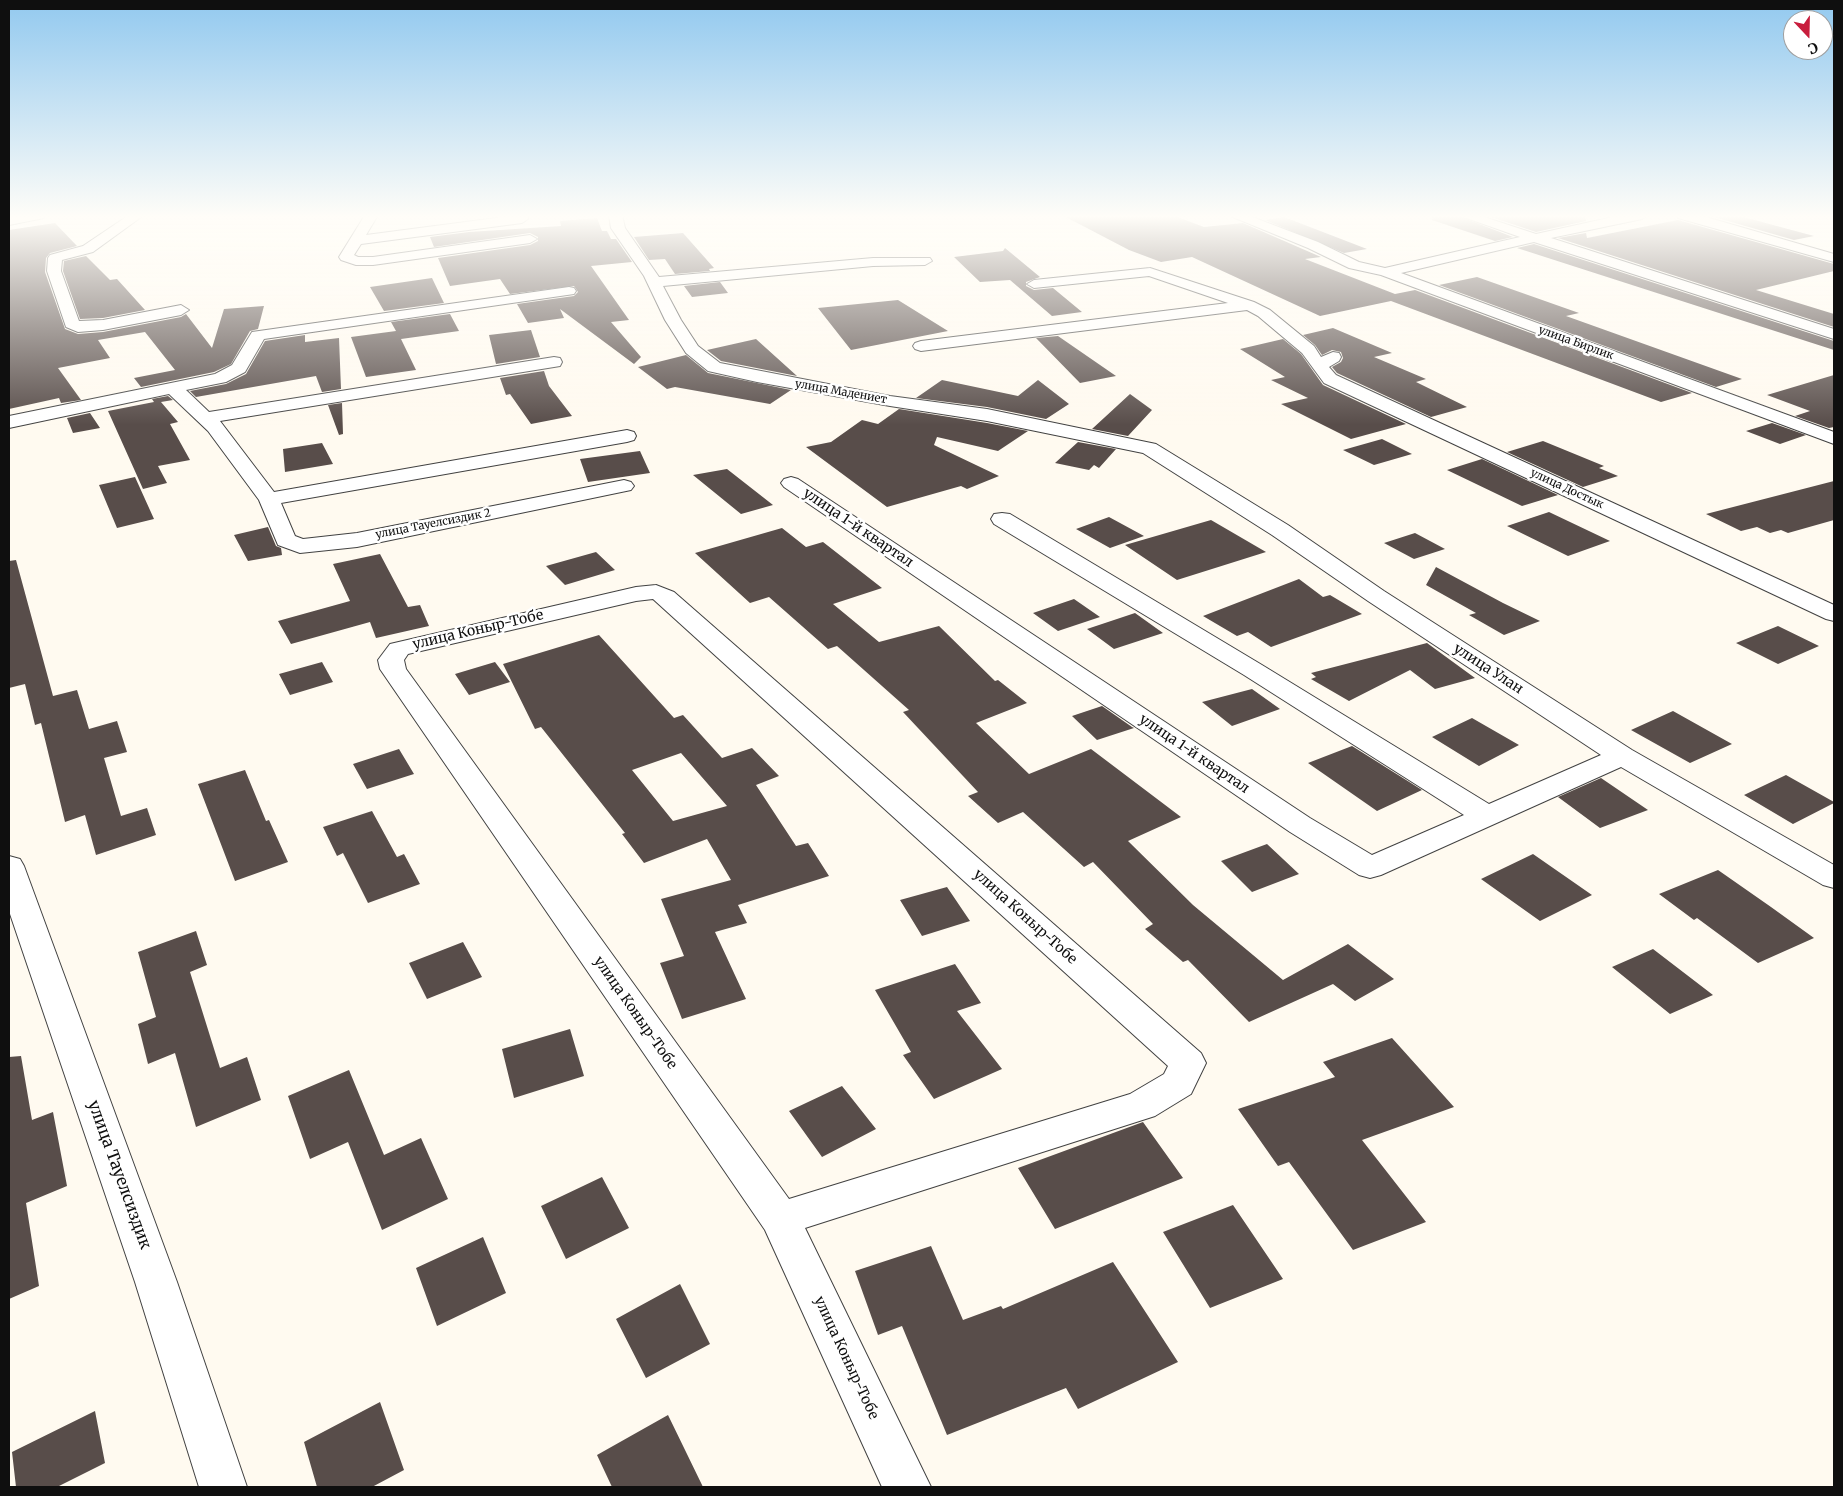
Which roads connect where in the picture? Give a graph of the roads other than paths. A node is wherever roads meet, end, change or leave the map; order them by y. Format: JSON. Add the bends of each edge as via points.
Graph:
{"nodes":[{"id":1,"x":59,"y":285,"type":"edge"},
{"id":2,"x":655,"y":285,"type":"edge"},
{"id":3,"x":1188,"y":285,"type":"edge"},
{"id":4,"x":1421,"y":285,"type":"edge"},
{"id":5,"x":1680,"y":285,"type":"edge"},
{"id":6,"x":569,"y":291,"type":"dead end"},
{"id":7,"x":1249,"y":305,"type":"junction"},
{"id":8,"x":181,"y":310,"type":"dead end"},
{"id":9,"x":1834,"y":334,"type":"edge"},
{"id":10,"x":920,"y":346,"type":"dead end"},
{"id":11,"x":554,"y":362,"type":"dead end"},
{"id":12,"x":173,"y":388,"type":"junction"},
{"id":13,"x":205,"y":418,"type":"junction"},
{"id":14,"x":9,"y":422,"type":"edge"},
{"id":15,"x":627,"y":436,"type":"dead end"},
{"id":16,"x":1834,"y":438,"type":"edge"},
{"id":17,"x":1149,"y":448,"type":"joint"},
{"id":18,"x":791,"y":483,"type":"dead end"},
{"id":19,"x":624,"y":486,"type":"dead end"},
{"id":20,"x":269,"y":499,"type":"junction"},
{"id":21,"x":1002,"y":519,"type":"dead end"},
{"id":22,"x":1834,"y":614,"type":"edge"},
{"id":23,"x":1622,"y":756,"type":"junction"},
{"id":24,"x":1487,"y":816,"type":"junction"},
{"id":25,"x":9,"y":866,"type":"edge"},
{"id":26,"x":1834,"y":878,"type":"edge"},
{"id":27,"x":780,"y":1219,"type":"junction"},
{"id":28,"x":223,"y":1487,"type":"edge"},
{"id":29,"x":907,"y":1487,"type":"edge"}],
"edges":[{"from":1,"to":8,"type":"street","via":[[72,324],[78,327]]},
{"from":2,"to":17,"type":"street","name":"улица Мадениет","via":[[692,349],[714,367],[987,415]]},
{"from":3,"to":7,"type":"street","name":"улица Достык"},
{"from":4,"to":16,"type":"street","name":"улица Бирлик"},
{"from":5,"to":9,"type":"street"},
{"from":6,"to":12,"type":"street","via":[[258,335],[239,368],[220,378]]},
{"from":7,"to":10,"type":"street"},
{"from":7,"to":22,"type":"street","name":"улица Достык","via":[[1264,312],[1326,362],[1330,379]]},
{"from":11,"to":13,"type":"street"},
{"from":12,"to":13,"type":"street","name":"улица Тауелсиздик 2"},
{"from":12,"to":14,"type":"street"},
{"from":13,"to":20,"type":"street","name":"улица Тауелсиздик 2"},
{"from":15,"to":20,"type":"street"},
{"from":17,"to":23,"type":"street","name":"улица Улан"},
{"from":18,"to":24,"type":"street","name":"улица 1-й квартал","via":[[1300,825],[1370,868]]},
{"from":19,"to":20,"type":"street","name":"улица Тауелсиздик 2","via":[[357,540],[300,546],[286,540]]},
{"from":21,"to":24,"type":"street"},
{"from":23,"to":24,"type":"street","name":"улица 1-й квартал"},
{"from":23,"to":26,"type":"street","name":"улица Улан"},
{"from":25,"to":28,"type":"street","name":"улица Тауелсиздик","via":[[156,1282]]},
{"from":27,"to":27,"type":"street","name":"улица Коныр-Тобе","via":[[1142,1106],[1178,1084],[1188,1062],[666,597],[656,592],[636,594],[399,649],[391,660],[393,669]]},
{"from":27,"to":29,"type":"street","name":"улица Коныр-Тобе"}]}
